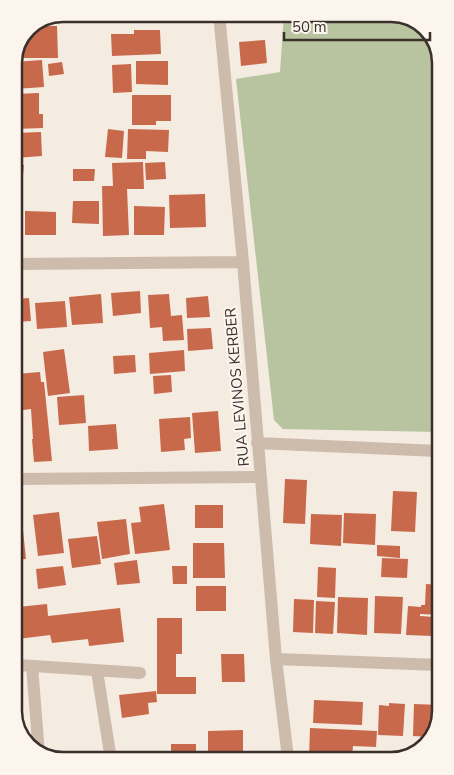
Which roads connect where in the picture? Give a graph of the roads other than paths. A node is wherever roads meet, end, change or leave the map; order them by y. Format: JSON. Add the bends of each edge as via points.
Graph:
{"nodes":[{"id":1,"x":221,"y":22,"type":"edge"},
{"id":2,"x":243,"y":262,"type":"junction"},
{"id":3,"x":23,"y":264,"type":"edge"},
{"id":4,"x":258,"y":443,"type":"junction"},
{"id":5,"x":432,"y":451,"type":"edge"},
{"id":6,"x":260,"y":477,"type":"junction"},
{"id":7,"x":22,"y":479,"type":"edge"},
{"id":8,"x":276,"y":659,"type":"junction"},
{"id":9,"x":432,"y":665,"type":"edge"},
{"id":10,"x":22,"y":666,"type":"edge"},
{"id":11,"x":32,"y":666,"type":"junction"},
{"id":12,"x":97,"y":671,"type":"junction"},
{"id":13,"x":140,"y":673,"type":"dead end"},
{"id":14,"x":37,"y":743,"type":"edge"},
{"id":15,"x":110,"y":752,"type":"edge"},
{"id":16,"x":287,"y":752,"type":"edge"}],
"edges":[{"from":1,"to":2,"type":"street","name":"RUA LEVINOS KERBER"},
{"from":2,"to":3,"type":"street"},
{"from":2,"to":4,"type":"street","name":"RUA LEVINOS KERBER"},
{"from":4,"to":5,"type":"street"},
{"from":4,"to":6,"type":"street","name":"RUA LEVINOS KERBER"},
{"from":6,"to":7,"type":"street"},
{"from":6,"to":8,"type":"street","name":"RUA LEVINOS KERBER"},
{"from":8,"to":9,"type":"street"},
{"from":8,"to":16,"type":"street","name":"RUA LEVINOS KERBER"},
{"from":10,"to":11,"type":"street"},
{"from":11,"to":12,"type":"street"},
{"from":11,"to":14,"type":"street"},
{"from":12,"to":13,"type":"street"},
{"from":12,"to":15,"type":"street"}]}
